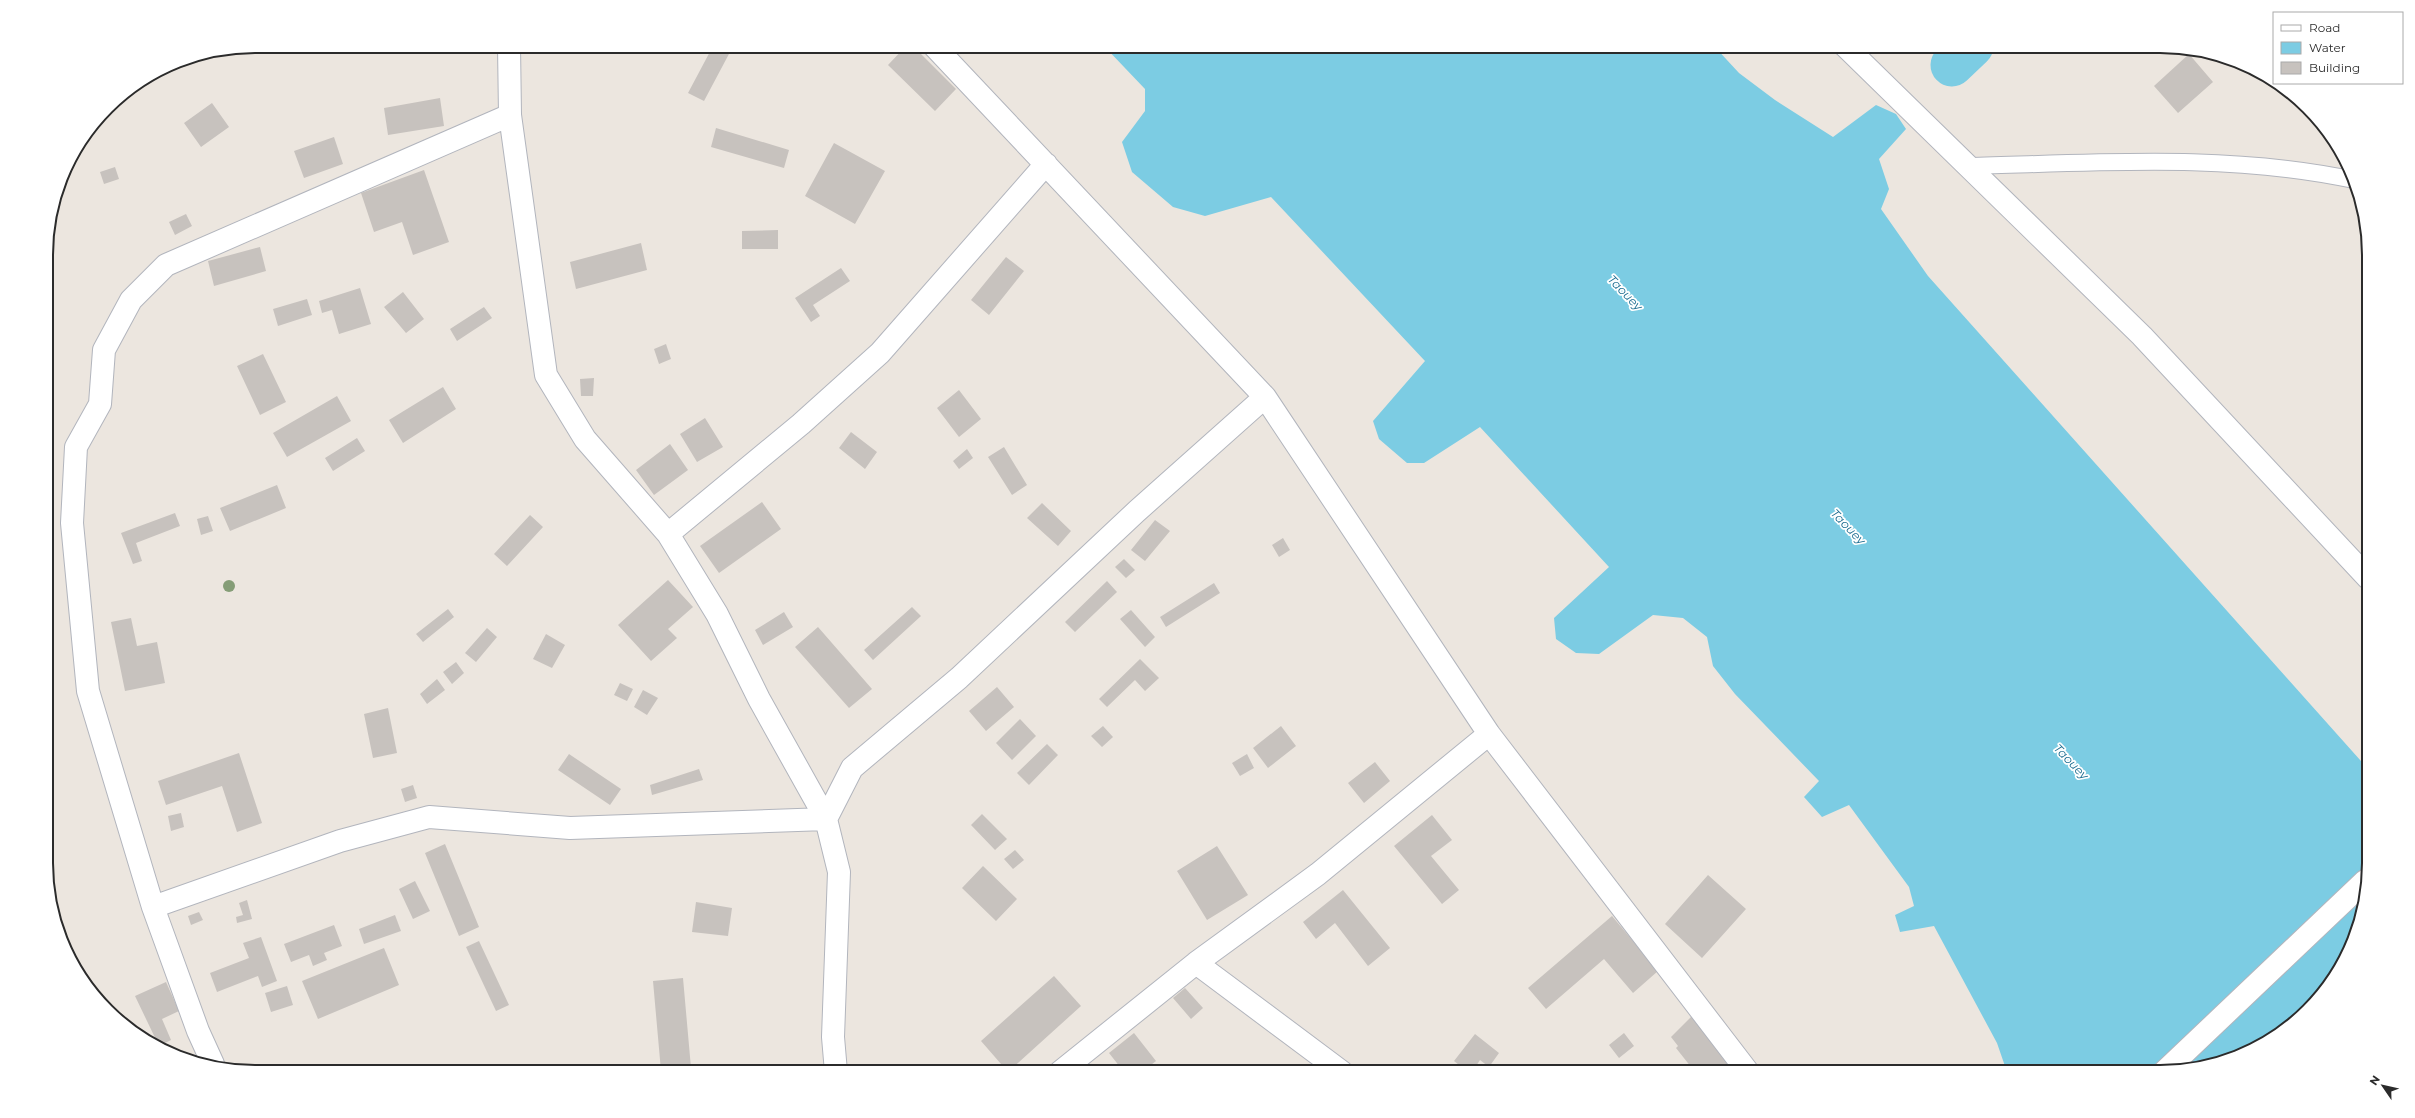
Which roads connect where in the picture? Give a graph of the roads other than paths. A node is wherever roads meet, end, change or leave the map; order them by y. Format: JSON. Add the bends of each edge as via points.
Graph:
{"nodes":[{"id":1,"x":509,"y":53,"type":"edge"},
{"id":2,"x":941,"y":53,"type":"edge"},
{"id":3,"x":1852,"y":53,"type":"edge"},
{"id":4,"x":510,"y":115,"type":"junction"},
{"id":5,"x":1046,"y":164,"type":"junction"},
{"id":6,"x":1968,"y":166,"type":"junction"},
{"id":7,"x":2347,"y":178,"type":"edge"},
{"id":8,"x":1265,"y":397,"type":"junction"},
{"id":9,"x":668,"y":534,"type":"junction"},
{"id":10,"x":2362,"y":572,"type":"edge"},
{"id":11,"x":1489,"y":734,"type":"junction"},
{"id":12,"x":826,"y":819,"type":"junction"},
{"id":13,"x":2361,"y":885,"type":"edge"},
{"id":14,"x":153,"y":907,"type":"junction"},
{"id":15,"x":1196,"y":963,"type":"junction"},
{"id":16,"x":211,"y":1060,"type":"edge"},
{"id":17,"x":835,"y":1065,"type":"edge"},
{"id":18,"x":1069,"y":1065,"type":"edge"},
{"id":19,"x":1333,"y":1065,"type":"edge"},
{"id":20,"x":1743,"y":1065,"type":"edge"},
{"id":21,"x":2171,"y":1065,"type":"edge"}],
"edges":[{"from":1,"to":4,"type":"street"},
{"from":2,"to":5,"type":"street"},
{"from":3,"to":6,"type":"street"},
{"from":4,"to":9,"type":"street","via":[[546,375],[585,439]]},
{"from":4,"to":14,"type":"street","via":[[166,265],[131,300],[104,350],[100,404],[76,447],[72,523],[88,691]]},
{"from":5,"to":8,"type":"street"},
{"from":5,"to":9,"type":"street","via":[[880,353],[802,424]]},
{"from":6,"to":7,"type":"lane","via":[[2142,162],[2216,164],[2313,171]]},
{"from":6,"to":10,"type":"street","via":[[2142,336]]},
{"from":8,"to":11,"type":"street"},
{"from":8,"to":12,"type":"street","via":[[959,678],[852,768]]},
{"from":9,"to":12,"type":"street","via":[[717,614],[759,699]]},
{"from":11,"to":15,"type":"street","via":[[1318,874]]},
{"from":11,"to":20,"type":"street"},
{"from":12,"to":14,"type":"street","via":[[570,828],[430,817],[340,841]]},
{"from":12,"to":17,"type":"street","via":[[838,872],[833,1037]]},
{"from":13,"to":21,"type":"street"},
{"from":14,"to":16,"type":"street"},
{"from":15,"to":18,"type":"street"},
{"from":15,"to":19,"type":"street"}]}
